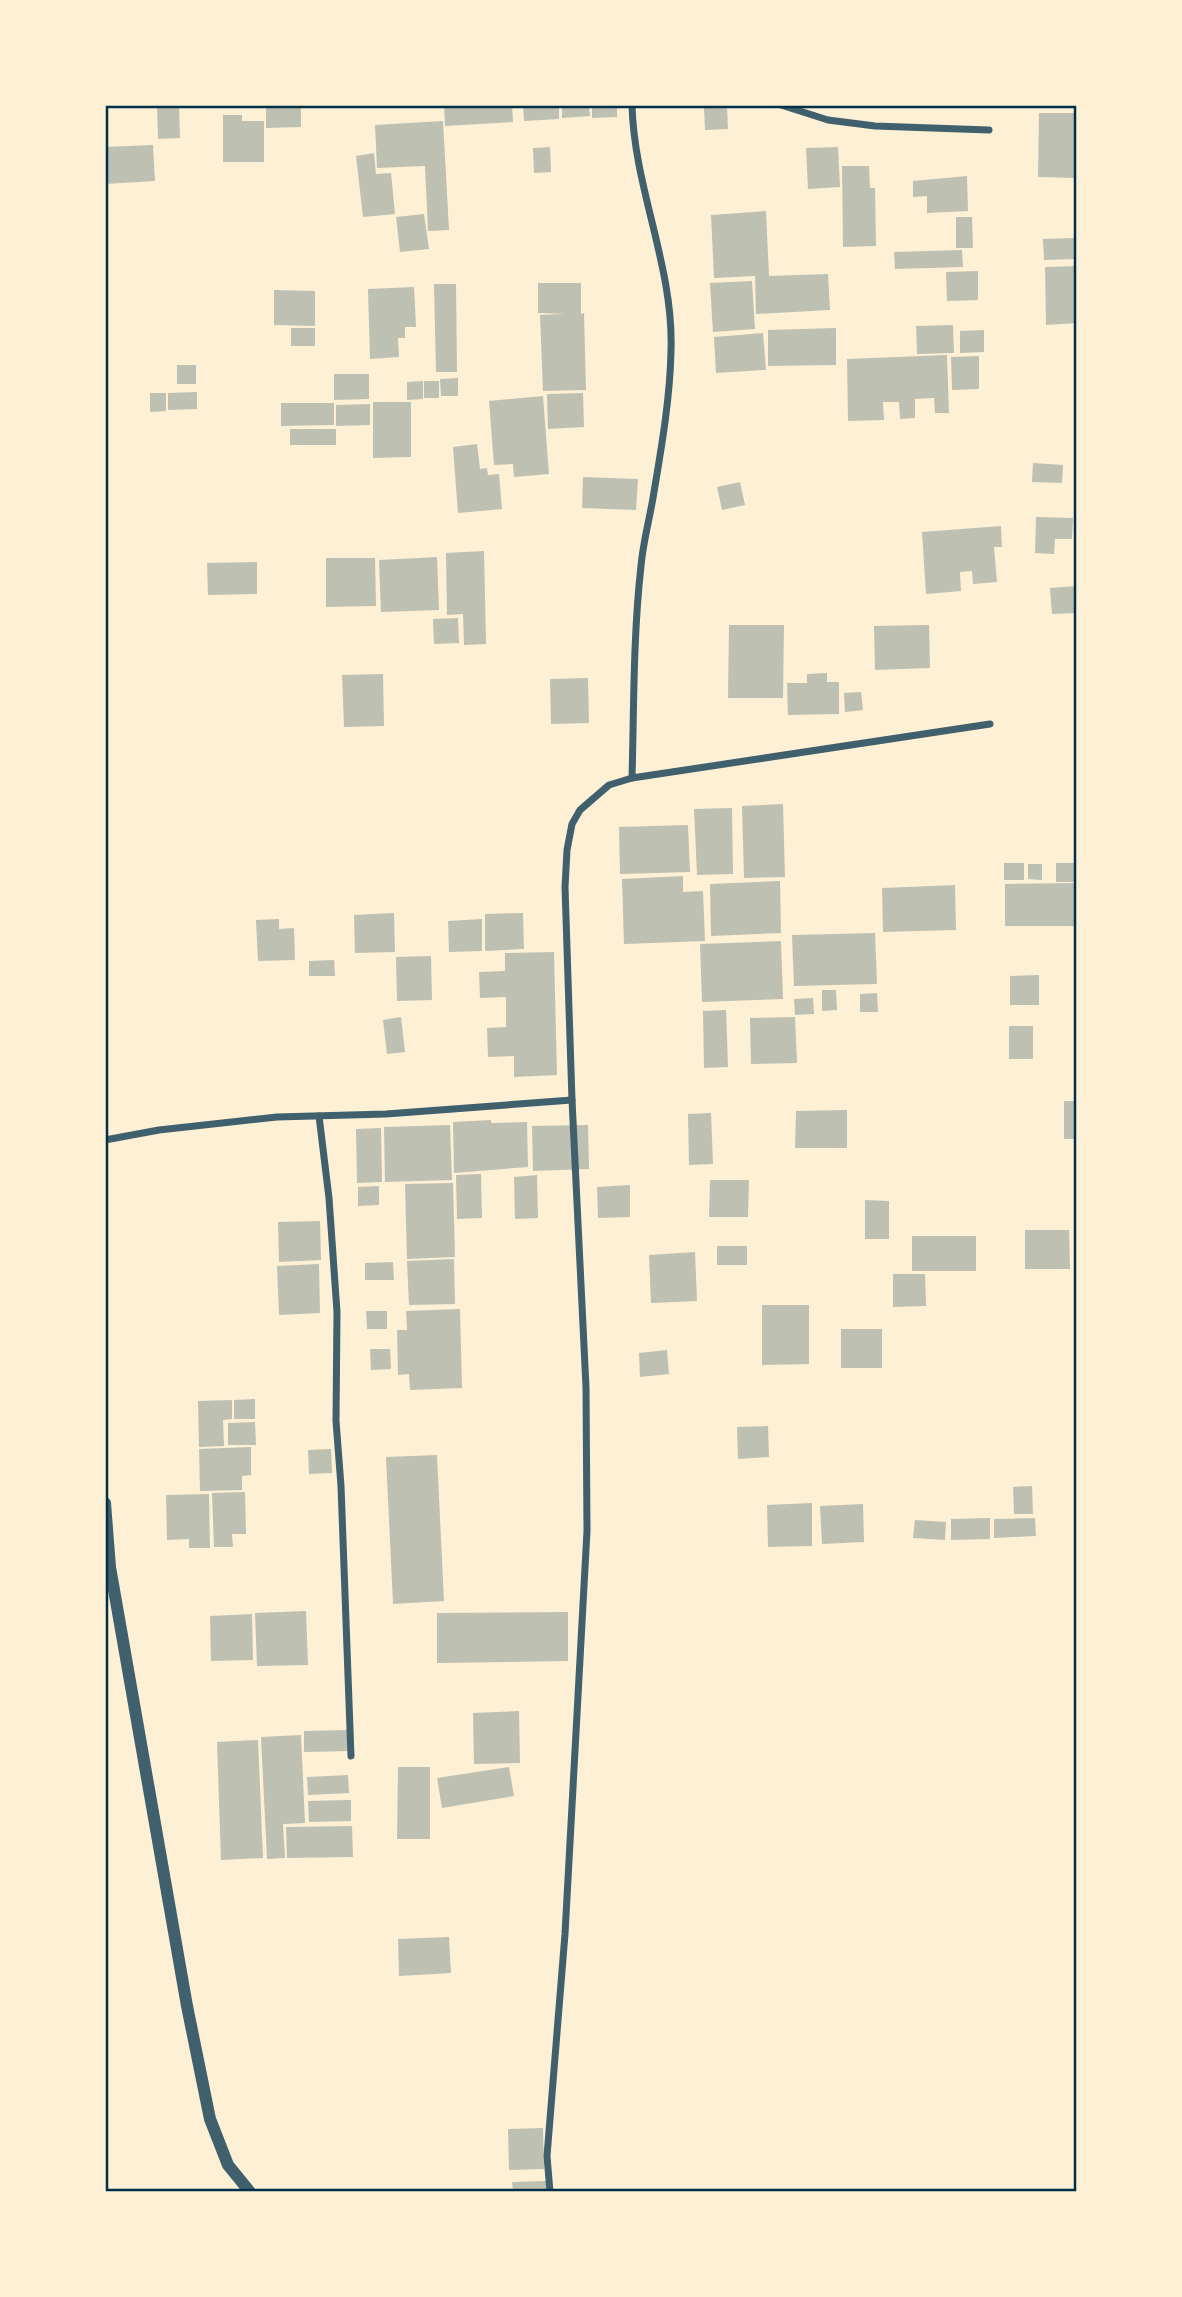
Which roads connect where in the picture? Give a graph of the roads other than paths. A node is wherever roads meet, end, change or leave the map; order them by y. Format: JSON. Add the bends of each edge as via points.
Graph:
{"nodes":[{"id":1,"x":632,"y":105,"type":"edge"},
{"id":2,"x":781,"y":105,"type":"edge"},
{"id":3,"x":989,"y":130,"type":"dead end"},
{"id":4,"x":990,"y":724,"type":"dead end"},
{"id":5,"x":632,"y":778,"type":"junction"},
{"id":6,"x":572,"y":1100,"type":"junction"},
{"id":7,"x":319,"y":1116,"type":"junction"},
{"id":8,"x":105,"y":1140,"type":"edge"},
{"id":9,"x":105,"y":1503,"type":"edge"},
{"id":10,"x":351,"y":1756,"type":"dead end"},
{"id":11,"x":250,"y":2192,"type":"edge"},
{"id":12,"x":550,"y":2192,"type":"edge"}],
"edges":[{"from":1,"to":5,"type":"street","via":[[632,127],[657,238],[671,348],[666,410],[641,564]]},
{"from":2,"to":3,"type":"street","via":[[828,120],[875,126]]},
{"from":4,"to":5,"type":"street"},
{"from":5,"to":6,"type":"street","via":[[609,785],[580,810],[566,850]]},
{"from":6,"to":7,"type":"street"},
{"from":6,"to":12,"type":"street","via":[[586,1387],[587,1531],[565,1934],[547,2156]]},
{"from":7,"to":8,"type":"street","via":[[218,1123]]},
{"from":7,"to":10,"type":"street","via":[[337,1312],[336,1421]]},
{"from":9,"to":11,"type":"street","via":[[110,1567],[210,2119],[229,2165]]}]}
